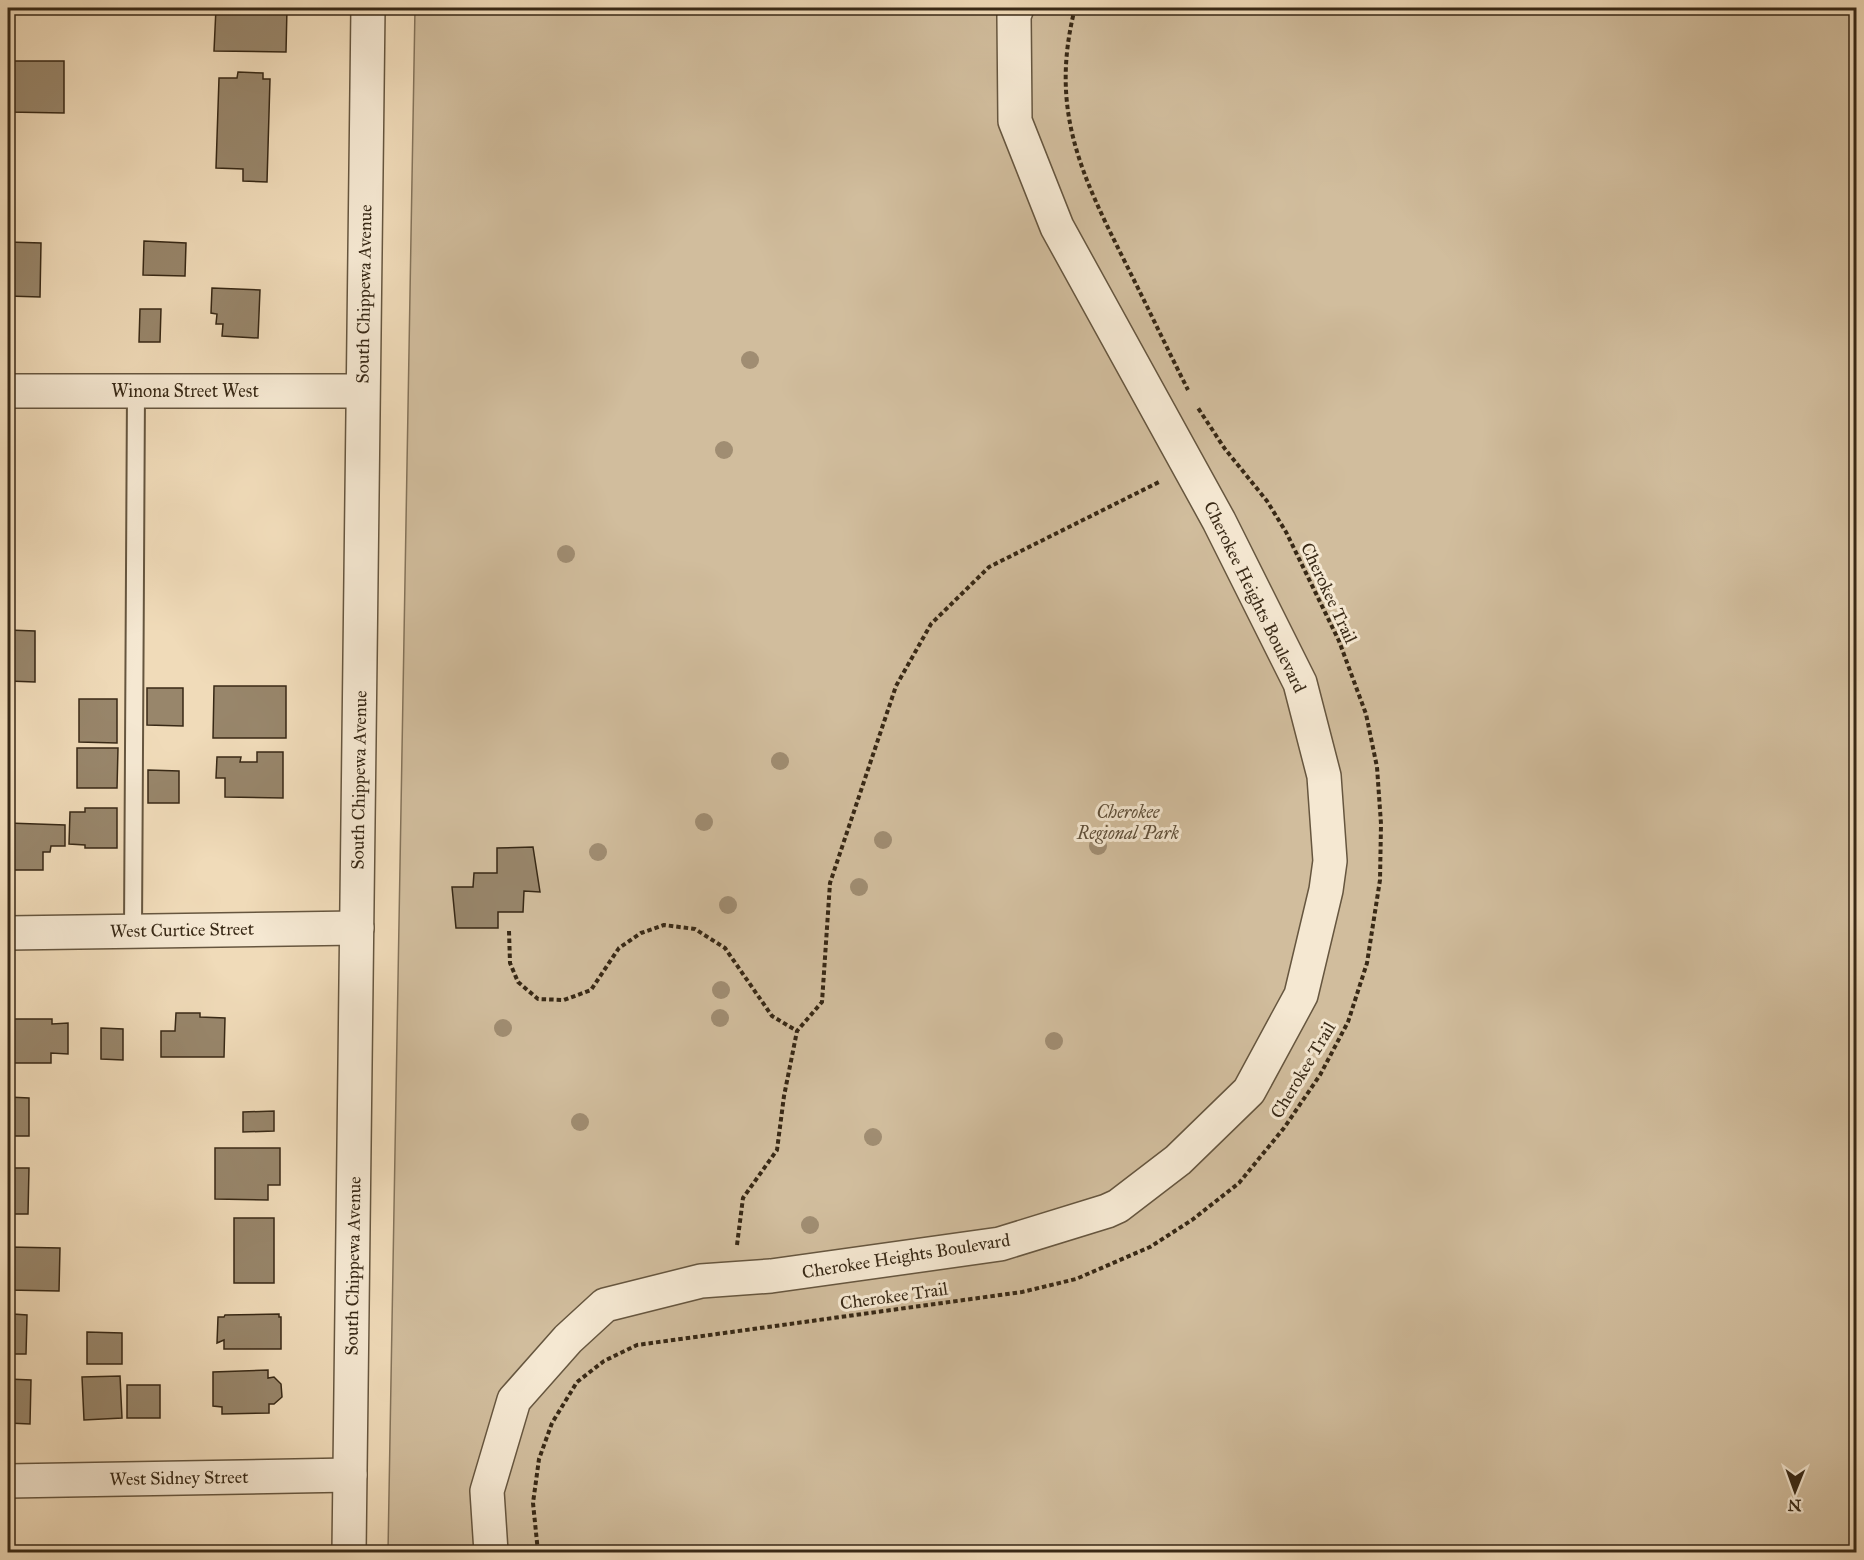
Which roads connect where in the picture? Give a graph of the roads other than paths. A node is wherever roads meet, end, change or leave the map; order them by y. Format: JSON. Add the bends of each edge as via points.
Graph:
{"nodes":[{"id":1,"x":368,"y":8,"type":"edge"},
{"id":2,"x":1017,"y":8,"type":"edge"},
{"id":3,"x":8,"y":391,"type":"edge"},
{"id":4,"x":136,"y":391,"type":"junction"},
{"id":5,"x":362,"y":391,"type":"junction"},
{"id":6,"x":357,"y":928,"type":"junction"},
{"id":7,"x":132,"y":930,"type":"junction"},
{"id":8,"x":8,"y":933,"type":"edge"},
{"id":9,"x":350,"y":1475,"type":"junction"},
{"id":10,"x":8,"y":1481,"type":"edge"},
{"id":11,"x":349,"y":1552,"type":"edge"},
{"id":12,"x":491,"y":1552,"type":"edge"}],
"edges":[{"from":1,"to":5,"type":"street","name":"South Chippewa Avenue"},
{"from":2,"to":12,"type":"street","name":"Cherokee Heights Boulevard","via":[[1015,122],[1058,227],[1219,521],[1300,683],[1324,776],[1330,861],[1301,995],[1249,1091],[1178,1160],[1107,1211],[1000,1244],[771,1276],[701,1281],[605,1305],[568,1339],[514,1400],[487,1491]]},
{"from":3,"to":4,"type":"street","name":"Winona Street West"},
{"from":4,"to":5,"type":"street","name":"Winona Street West"},
{"from":4,"to":7,"type":"lane"},
{"from":5,"to":6,"type":"street","name":"South Chippewa Avenue"},
{"from":6,"to":7,"type":"street","name":"West Curtice Street"},
{"from":6,"to":9,"type":"street","name":"South Chippewa Avenue"},
{"from":7,"to":8,"type":"street","name":"West Curtice Street"},
{"from":9,"to":10,"type":"street","name":"West Sidney Street"},
{"from":9,"to":11,"type":"street","name":"South Chippewa Avenue"}]}
